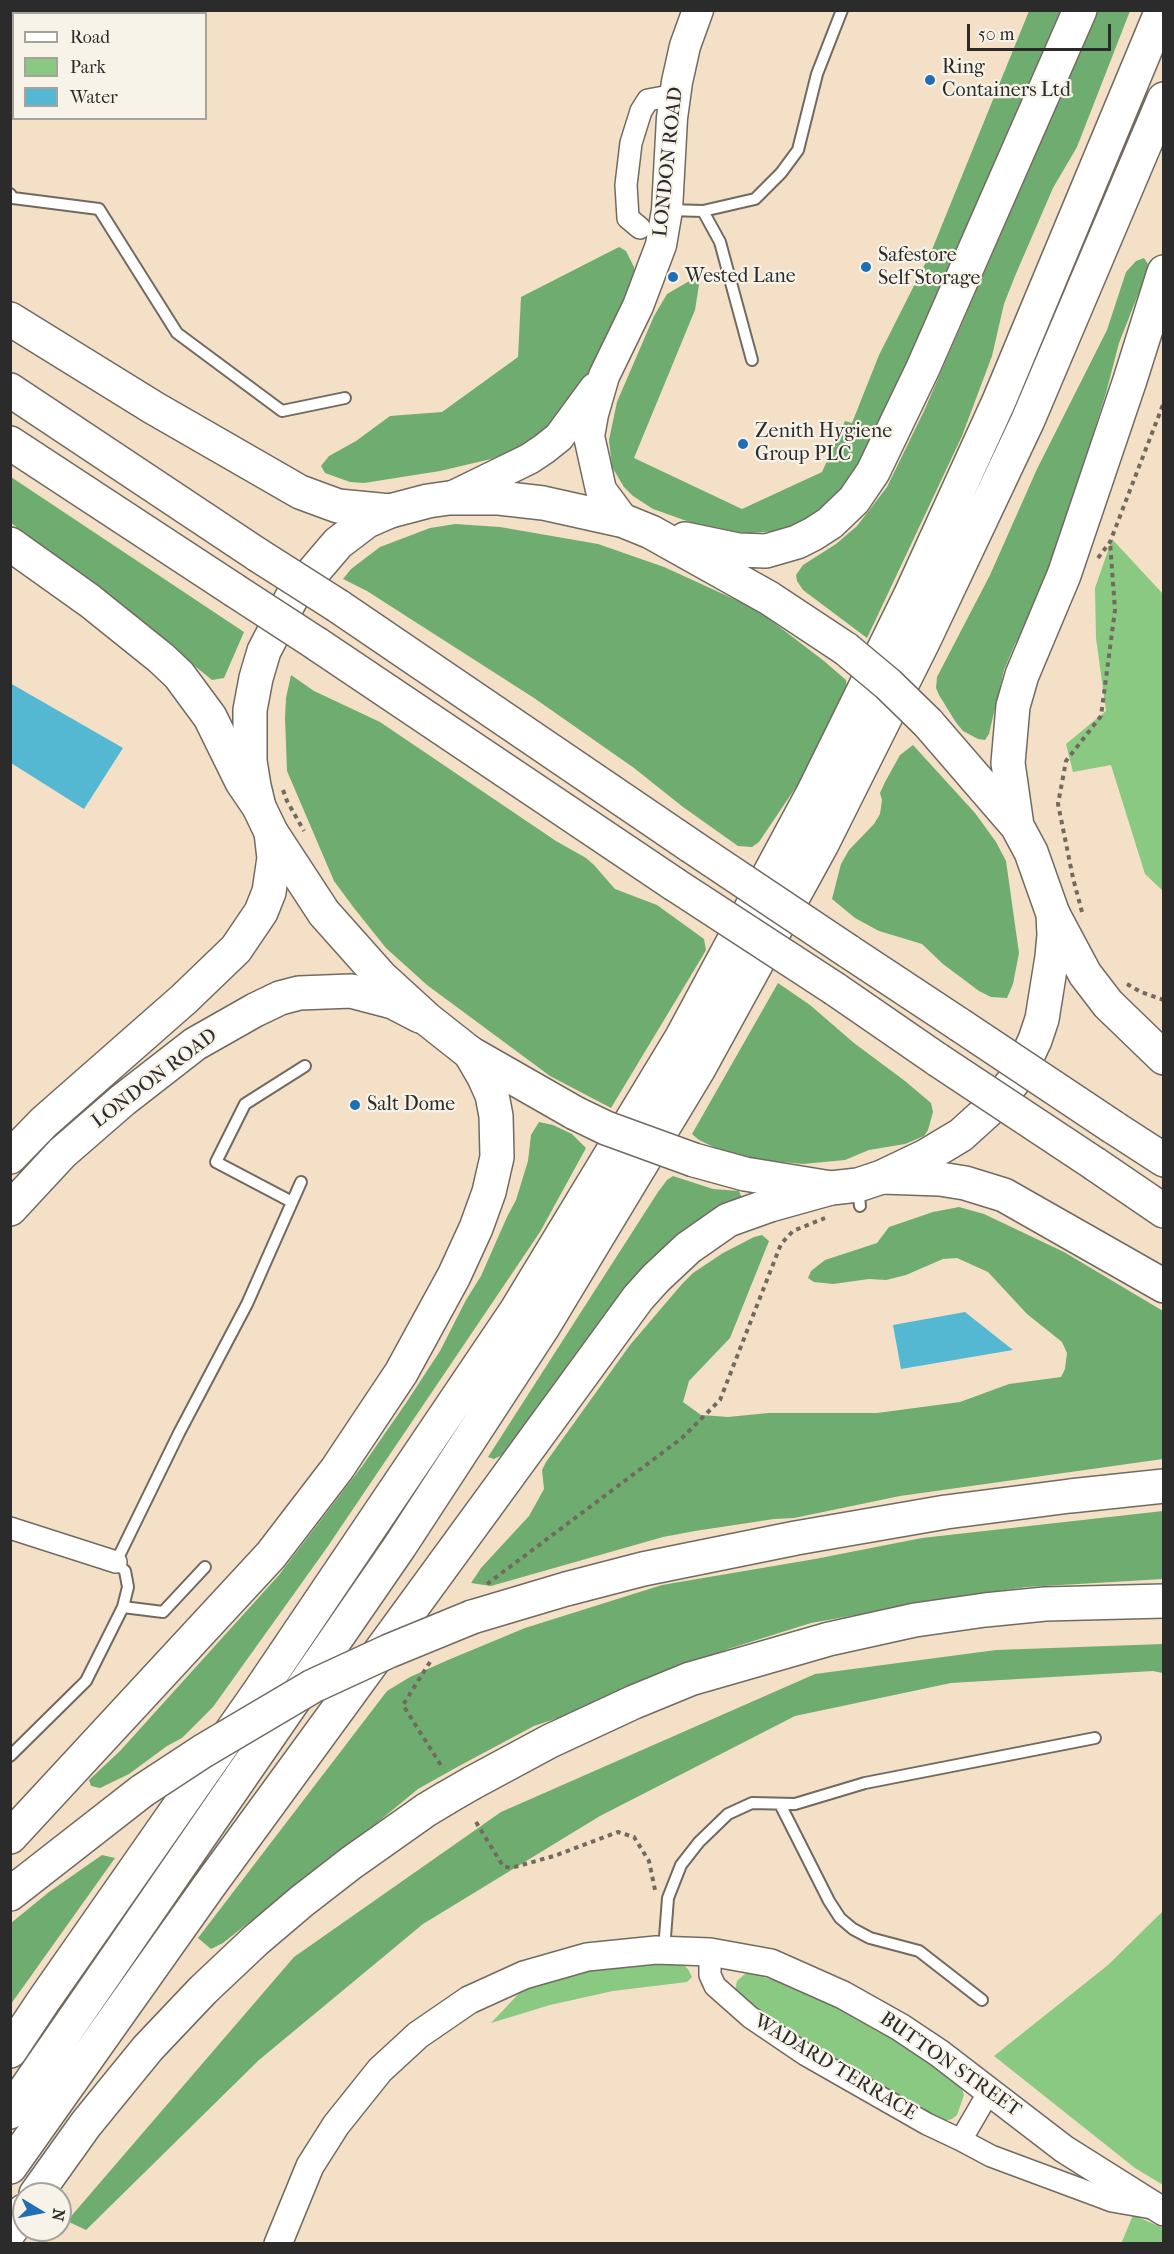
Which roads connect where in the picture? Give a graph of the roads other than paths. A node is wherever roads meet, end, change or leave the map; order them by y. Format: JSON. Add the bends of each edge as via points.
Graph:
{"nodes":[{"id":1,"x":698,"y":10,"type":"edge"},
{"id":2,"x":842,"y":10,"type":"edge"},
{"id":3,"x":1080,"y":10,"type":"edge"},
{"id":4,"x":1162,"y":10,"type":"edge"},
{"id":5,"x":675,"y":95,"type":"junction"},
{"id":6,"x":1164,"y":99,"type":"edge"},
{"id":7,"x":10,"y":195,"type":"edge"},
{"id":8,"x":667,"y":210,"type":"junction"},
{"id":9,"x":704,"y":211,"type":"junction"},
{"id":10,"x":640,"y":228,"type":"dead end"},
{"id":11,"x":1164,"y":272,"type":"edge"},
{"id":12,"x":10,"y":319,"type":"edge"},
{"id":13,"x":752,"y":360,"type":"dead end"},
{"id":14,"x":604,"y":376,"type":"junction"},
{"id":15,"x":10,"y":390,"type":"edge"},
{"id":16,"x":345,"y":398,"type":"dead end"},
{"id":17,"x":10,"y":443,"type":"edge"},
{"id":18,"x":449,"y":498,"type":"junction"},
{"id":19,"x":390,"y":511,"type":"junction"},
{"id":20,"x":637,"y":526,"type":"junction"},
{"id":21,"x":10,"y":544,"type":"edge"},
{"id":22,"x":265,"y":819,"type":"junction"},
{"id":23,"x":1017,"y":826,"type":"junction"},
{"id":24,"x":1068,"y":916,"type":"junction"},
{"id":25,"x":427,"y":1019,"type":"junction"},
{"id":26,"x":470,"y":1053,"type":"junction"},
{"id":27,"x":1164,"y":1058,"type":"edge"},
{"id":28,"x":305,"y":1066,"type":"dead end"},
{"id":29,"x":10,"y":1157,"type":"edge"},
{"id":30,"x":1164,"y":1160,"type":"edge"},
{"id":31,"x":301,"y":1182,"type":"dead end"},
{"id":32,"x":858,"y":1189,"type":"junction"},
{"id":33,"x":292,"y":1202,"type":"junction"},
{"id":34,"x":10,"y":1209,"type":"edge"},
{"id":35,"x":1164,"y":1211,"type":"edge"},
{"id":36,"x":1164,"y":1286,"type":"edge"},
{"id":37,"x":1164,"y":1486,"type":"edge"},
{"id":38,"x":10,"y":1528,"type":"edge"},
{"id":39,"x":116,"y":1562,"type":"junction"},
{"id":40,"x":205,"y":1567,"type":"dead end"},
{"id":41,"x":1164,"y":1600,"type":"edge"},
{"id":42,"x":123,"y":1606,"type":"junction"},
{"id":43,"x":1095,"y":1738,"type":"dead end"},
{"id":44,"x":10,"y":1756,"type":"edge"},
{"id":45,"x":780,"y":1804,"type":"junction"},
{"id":46,"x":10,"y":1837,"type":"edge"},
{"id":47,"x":10,"y":1894,"type":"edge"},
{"id":48,"x":664,"y":1950,"type":"junction"},
{"id":49,"x":710,"y":1953,"type":"junction"},
{"id":50,"x":982,"y":2000,"type":"dead end"},
{"id":51,"x":10,"y":2051,"type":"edge"},
{"id":52,"x":990,"y":2090,"type":"junction"},
{"id":53,"x":10,"y":2112,"type":"edge"},
{"id":54,"x":961,"y":2140,"type":"junction"},
{"id":55,"x":10,"y":2167,"type":"edge"},
{"id":56,"x":45,"y":2182,"type":"edge"},
{"id":57,"x":1161,"y":2211,"type":"edge"},
{"id":58,"x":278,"y":2244,"type":"edge"}],
"edges":[{"from":1,"to":5,"type":"main road","name":"LONDON ROAD","via":[[680,62]]},
{"from":2,"to":9,"type":"lane","via":[[817,74],[798,150],[755,199]]},
{"from":3,"to":20,"type":"main road","via":[[910,397],[873,472],[854,500],[813,534],[766,551],[738,550]]},
{"from":4,"to":51,"type":"main road","via":[[999,401],[911,594],[814,791],[682,1037],[516,1311]]},
{"from":5,"to":8,"type":"main road","name":"LONDON ROAD"},
{"from":5,"to":10,"type":"street","via":[[648,100],[631,143],[626,185],[628,218]]},
{"from":6,"to":53,"type":"main road","via":[[1028,420],[924,640],[822,844],[698,1070],[543,1327],[400,1546]]},
{"from":7,"to":16,"type":"lane","via":[[99,209],[177,333],[282,411]]},
{"from":8,"to":9,"type":"lane"},
{"from":8,"to":14,"type":"main road","name":"LONDON ROAD","via":[[656,262]]},
{"from":9,"to":13,"type":"lane","via":[[720,242]]},
{"from":11,"to":23,"type":"main road","via":[[1064,575],[1013,706],[1008,763]]},
{"from":12,"to":19,"type":"main road","via":[[292,488],[338,506]]},
{"from":14,"to":18,"type":"main road","name":"LONDON ROAD","via":[[559,437],[544,449]]},
{"from":14,"to":20,"type":"main road","name":"LONDON ROAD","via":[[589,436],[602,490]]},
{"from":15,"to":30,"type":"main road","bridge":true},
{"from":17,"to":35,"type":"main road","bridge":true},
{"from":18,"to":19,"type":"main road"},
{"from":18,"to":20,"type":"main road","via":[[543,503]]},
{"from":19,"to":22,"type":"main road","name":"LONDON ROAD","via":[[367,521],[338,543],[291,597],[272,634],[256,678],[250,710],[250,761]]},
{"from":20,"to":23,"type":"main road","bridge":true,"via":[[769,598],[846,650],[928,723]]},
{"from":21,"to":22,"type":"main road","via":[[98,608],[179,675],[210,717]]},
{"from":22,"to":25,"type":"main road","via":[[324,913],[381,977]]},
{"from":22,"to":29,"type":"main road","name":"LONDON ROAD","via":[[274,858],[269,892],[261,912],[236,949]]},
{"from":23,"to":24,"type":"main road"},
{"from":24,"to":27,"type":"main road","via":[[1085,974],[1108,1004]]},
{"from":24,"to":32,"type":"main road","via":[[1054,935],[1048,992],[1035,1040],[1018,1076],[993,1107],[961,1135]]},
{"from":25,"to":26,"type":"main road"},
{"from":25,"to":34,"type":"main road","name":"LONDON ROAD","via":[[393,1002],[351,991],[316,991],[280,998],[195,1044],[150,1079],[62,1152]]},
{"from":26,"to":32,"type":"main road","bridge":true,"via":[[606,1128],[694,1160],[745,1174]]},
{"from":26,"to":46,"type":"main road","via":[[492,1095],[497,1157],[476,1228],[401,1373],[337,1469],[271,1555]]},
{"from":28,"to":33,"type":"lane","via":[[244,1104],[216,1162]]},
{"from":31,"to":33,"type":"lane"},
{"from":32,"to":36,"type":"main road","via":[[940,1179],[1004,1195]]},
{"from":32,"to":55,"type":"main road","via":[[770,1204],[728,1220],[688,1248],[638,1298],[209,1886]]},
{"from":33,"to":39,"type":"lane","via":[[246,1304]]},
{"from":37,"to":47,"type":"main road","bridge":true,"via":[[946,1512],[796,1538],[566,1589],[476,1604],[313,1686],[203,1751],[142,1791]]},
{"from":38,"to":39,"type":"street"},
{"from":39,"to":42,"type":"lane","via":[[125,1571],[128,1587]]},
{"from":40,"to":42,"type":"lane","via":[[163,1612]]},
{"from":41,"to":56,"type":"main road","via":[[985,1610],[829,1639],[690,1679],[453,1783],[426,1810],[310,1895],[203,1990],[148,2048]]},
{"from":42,"to":44,"type":"lane","via":[[86,1680]]},
{"from":43,"to":45,"type":"lane","via":[[865,1783]]},
{"from":45,"to":48,"type":"lane","via":[[752,1803],[728,1814],[699,1842],[681,1865],[668,1898]]},
{"from":45,"to":50,"type":"lane","via":[[840,1918],[870,1938],[919,1951]]},
{"from":48,"to":49,"type":"street","name":"BUTTON STREET"},
{"from":48,"to":58,"type":"street","name":"BUTTON STREET","via":[[587,1957],[524,1975],[469,2000],[418,2035],[380,2070],[336,2125],[310,2166]]},
{"from":49,"to":52,"type":"street","name":"BUTTON STREET","via":[[771,1963],[843,1995],[900,2027]]},
{"from":49,"to":54,"type":"street","name":"WADARD TERRACE","via":[[710,1975],[715,1986],[750,2017],[806,2055]]},
{"from":52,"to":54,"type":"street"},
{"from":52,"to":57,"type":"street","name":"BUTTON STREET","via":[[1064,2149]]},
{"from":54,"to":57,"type":"street","name":"WADARD TERRACE","via":[[991,2156],[1112,2201]]}]}
